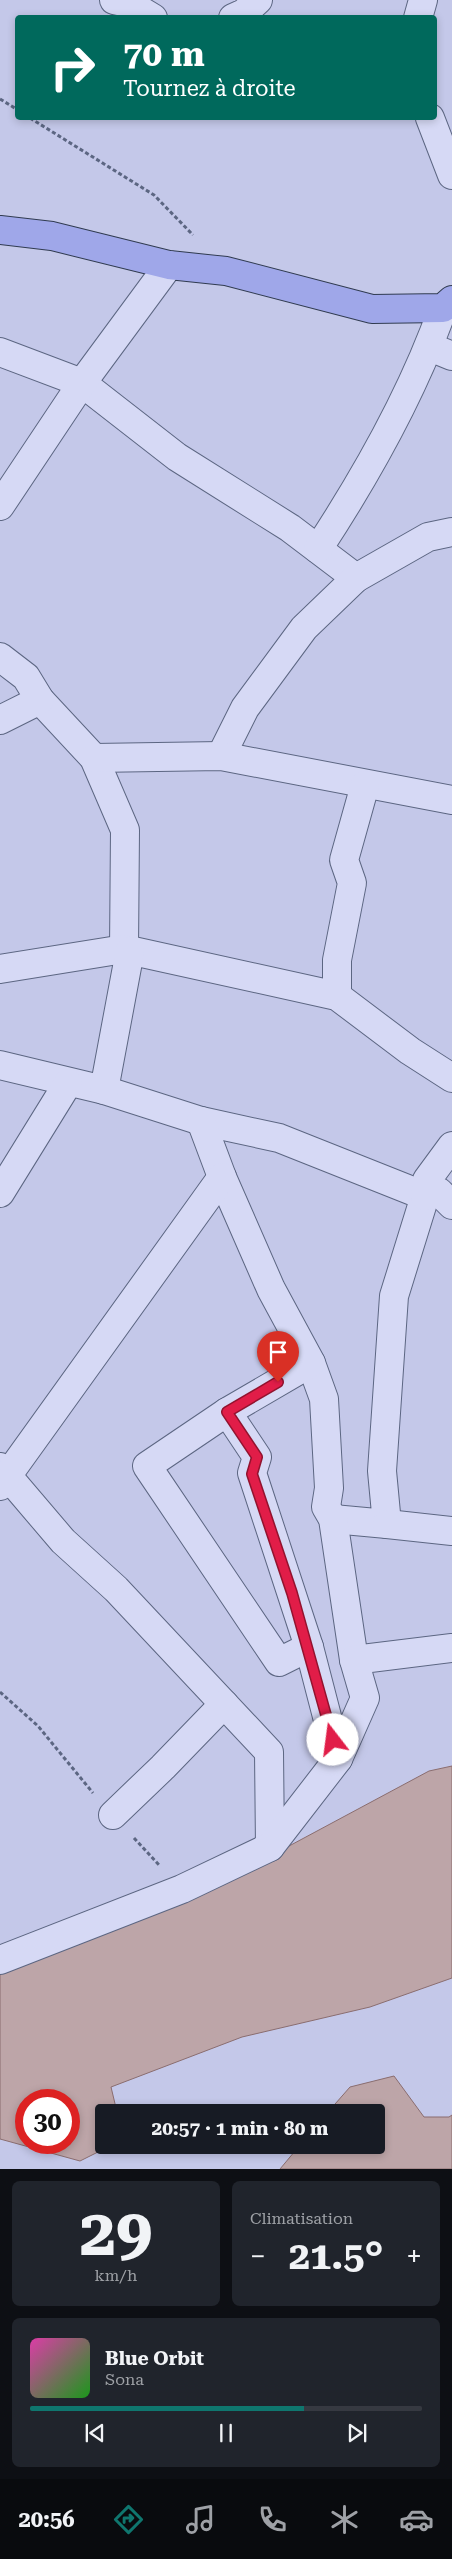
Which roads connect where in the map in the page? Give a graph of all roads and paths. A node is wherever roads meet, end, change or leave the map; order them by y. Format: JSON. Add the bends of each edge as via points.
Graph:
{"nodes":[{"id":1,"x":114,"y":0,"type":"edge"},
{"id":2,"x":258,"y":0,"type":"edge"},
{"id":3,"x":423,"y":0,"type":"edge"},
{"id":4,"x":148,"y":15,"type":"edge"},
{"id":5,"x":240,"y":15,"type":"edge"},
{"id":6,"x":419,"y":15,"type":"edge"},
{"id":7,"x":0,"y":99,"type":"edge"},
{"id":8,"x":15,"y":108,"type":"edge"},
{"id":9,"x":33,"y":120,"type":"edge"},
{"id":10,"x":431,"y":120,"type":"edge"},
{"id":11,"x":452,"y":175,"type":"edge"},
{"id":12,"x":0,"y":230,"type":"edge"},
{"id":13,"x":194,"y":236,"type":"dead end"},
{"id":14,"x":169,"y":265,"type":"junction"},
{"id":15,"x":448,"y":304,"type":"edge"},
{"id":16,"x":441,"y":351,"type":"edge"},
{"id":17,"x":0,"y":352,"type":"edge"},
{"id":18,"x":82,"y":383,"type":"junction"},
{"id":19,"x":0,"y":506,"type":"edge"},
{"id":20,"x":452,"y":532,"type":"edge"},
{"id":21,"x":318,"y":549,"type":"junction"},
{"id":22,"x":356,"y":578,"type":"junction"},
{"id":23,"x":0,"y":657,"type":"edge"},
{"id":24,"x":40,"y":700,"type":"junction"},
{"id":25,"x":0,"y":720,"type":"edge"},
{"id":26,"x":221,"y":756,"type":"junction"},
{"id":27,"x":94,"y":758,"type":"junction"},
{"id":28,"x":365,"y":786,"type":"junction"},
{"id":29,"x":452,"y":800,"type":"edge"},
{"id":30,"x":127,"y":950,"type":"junction"},
{"id":31,"x":0,"y":969,"type":"edge"},
{"id":32,"x":337,"y":996,"type":"junction"},
{"id":33,"x":0,"y":1065,"type":"edge"},
{"id":34,"x":452,"y":1078,"type":"edge"},
{"id":35,"x":68,"y":1083,"type":"junction"},
{"id":36,"x":104,"y":1090,"type":"junction"},
{"id":37,"x":201,"y":1121,"type":"junction"},
{"id":38,"x":452,"y":1146,"type":"edge"},
{"id":39,"x":222,"y":1178,"type":"junction"},
{"id":40,"x":0,"y":1193,"type":"edge"},
{"id":41,"x":425,"y":1196,"type":"junction"},
{"id":42,"x":452,"y":1205,"type":"edge"},
{"id":43,"x":311,"y":1363,"type":"junction"},
{"id":44,"x":227,"y":1412,"type":"junction"},
{"id":45,"x":3,"y":1476,"type":"edge"},
{"id":46,"x":333,"y":1519,"type":"junction"},
{"id":47,"x":387,"y":1524,"type":"junction"},
{"id":48,"x":452,"y":1531,"type":"edge"},
{"id":49,"x":308,"y":1647,"type":"junction"},
{"id":50,"x":452,"y":1648,"type":"edge"},
{"id":51,"x":354,"y":1660,"type":"junction"},
{"id":52,"x":224,"y":1704,"type":"junction"},
{"id":53,"x":338,"y":1759,"type":"junction"},
{"id":54,"x":113,"y":1815,"type":"dead end"},
{"id":55,"x":270,"y":1847,"type":"junction"},
{"id":56,"x":0,"y":1960,"type":"edge"}],
"edges":[{"from":1,"to":4,"type":"street","via":[[128,3]]},
{"from":2,"to":5,"type":"street"},
{"from":3,"to":6,"type":"street"},
{"from":7,"to":8,"type":"path"},
{"from":9,"to":13,"type":"path","via":[[154,195]]},
{"from":10,"to":11,"type":"street"},
{"from":12,"to":14,"type":"main road","via":[[52,236]]},
{"from":14,"to":15,"type":"main road","via":[[226,271],[372,309]]},
{"from":14,"to":18,"type":"street"},
{"from":15,"to":16,"type":"street"},
{"from":16,"to":21,"type":"street","via":[[399,409]]},
{"from":17,"to":18,"type":"street"},
{"from":18,"to":19,"type":"street"},
{"from":18,"to":21,"type":"street","via":[[177,457]]},
{"from":20,"to":22,"type":"street","via":[[428,537]]},
{"from":21,"to":22,"type":"street"},
{"from":22,"to":26,"type":"street","via":[[304,628],[244,708]]},
{"from":23,"to":24,"type":"street","via":[[26,677]]},
{"from":24,"to":25,"type":"street"},
{"from":24,"to":27,"type":"street"},
{"from":26,"to":27,"type":"street"},
{"from":26,"to":28,"type":"street"},
{"from":27,"to":30,"type":"street","via":[[126,830]]},
{"from":28,"to":29,"type":"street"},
{"from":28,"to":32,"type":"street","via":[[344,860],[352,883],[337,960]]},
{"from":30,"to":31,"type":"street"},
{"from":30,"to":32,"type":"street"},
{"from":30,"to":36,"type":"street"},
{"from":32,"to":34,"type":"street"},
{"from":33,"to":35,"type":"street"},
{"from":35,"to":36,"type":"street"},
{"from":35,"to":40,"type":"street"},
{"from":36,"to":37,"type":"street"},
{"from":37,"to":39,"type":"street"},
{"from":37,"to":41,"type":"street","via":[[279,1138]]},
{"from":38,"to":41,"type":"street","via":[[427,1180]]},
{"from":39,"to":43,"type":"street","via":[[271,1289]]},
{"from":39,"to":45,"type":"street"},
{"from":41,"to":42,"type":"street","via":[[439,1192]]},
{"from":41,"to":47,"type":"street","via":[[394,1296],[382,1471]]},
{"from":43,"to":44,"type":"street"},
{"from":43,"to":46,"type":"street","via":[[324,1399],[329,1488],[326,1506]]},
{"from":44,"to":49,"type":"street","via":[[257,1457],[252,1474]]},
{"from":44,"to":49,"type":"street","via":[[147,1466],[279,1662]]},
{"from":45,"to":52,"type":"street"},
{"from":46,"to":47,"type":"street"},
{"from":46,"to":51,"type":"street"},
{"from":47,"to":48,"type":"street"},
{"from":49,"to":53,"type":"street"},
{"from":50,"to":51,"type":"street"},
{"from":51,"to":53,"type":"street","via":[[365,1698]]},
{"from":52,"to":54,"type":"street"},
{"from":52,"to":55,"type":"street","via":[[269,1752]]},
{"from":53,"to":55,"type":"street"},
{"from":55,"to":56,"type":"street","via":[[182,1889]]}]}
